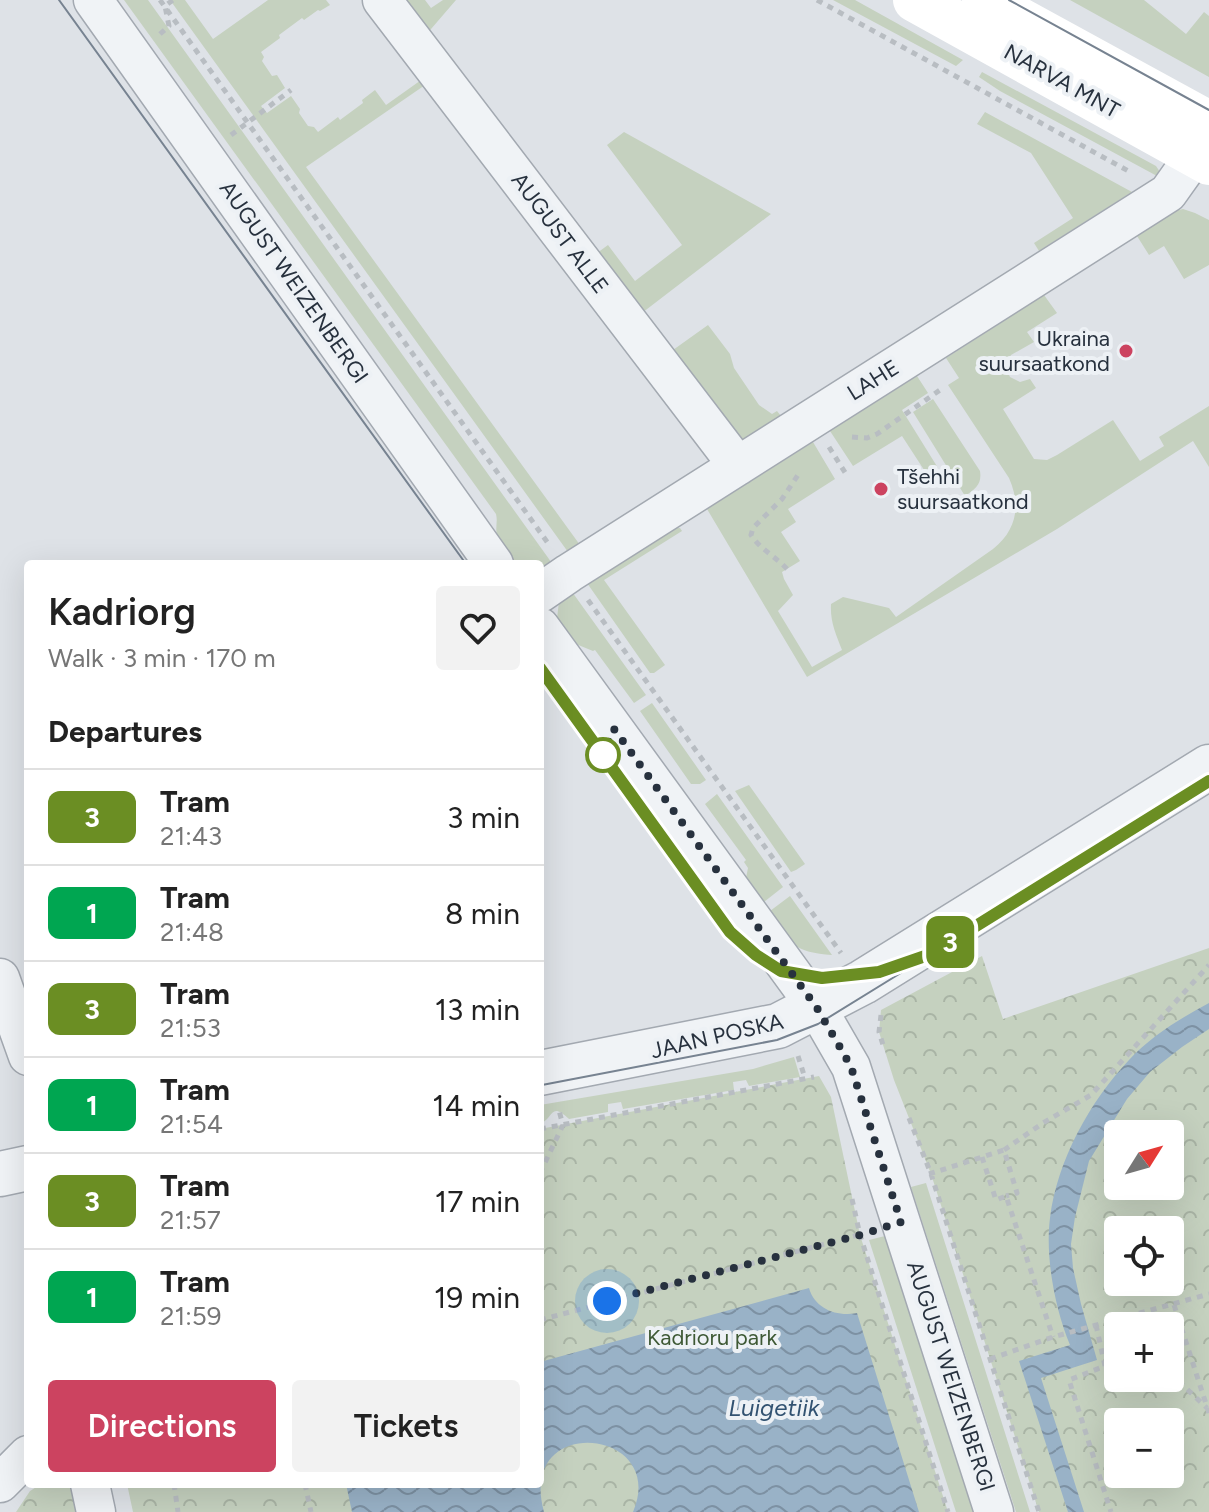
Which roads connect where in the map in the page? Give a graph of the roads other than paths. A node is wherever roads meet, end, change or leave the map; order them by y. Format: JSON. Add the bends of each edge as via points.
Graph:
{"nodes":[{"id":1,"x":93,"y":0,"type":"edge"},
{"id":2,"x":382,"y":0,"type":"edge"},
{"id":3,"x":915,"y":0,"type":"edge"},
{"id":4,"x":984,"y":0,"type":"edge"},
{"id":5,"x":1204,"y":147,"type":"edge"},
{"id":6,"x":738,"y":466,"type":"junction"},
{"id":7,"x":491,"y":560,"type":"edge"},
{"id":8,"x":554,"y":583,"type":"edge"},
{"id":9,"x":544,"y":633,"type":"edge"},
{"id":10,"x":1209,"y":767,"type":"edge"},
{"id":11,"x":0,"y":978,"type":"edge"},
{"id":12,"x":817,"y":1008,"type":"junction"},
{"id":13,"x":24,"y":1045,"type":"edge"},
{"id":14,"x":545,"y":1072,"type":"edge"},
{"id":15,"x":24,"y":1169,"type":"edge"},
{"id":16,"x":0,"y":1174,"type":"edge"},
{"id":17,"x":24,"y":1459,"type":"edge"},
{"id":18,"x":0,"y":1483,"type":"edge"},
{"id":19,"x":91,"y":1488,"type":"edge"},
{"id":20,"x":96,"y":1512,"type":"edge"},
{"id":21,"x":994,"y":1512,"type":"edge"}],
"edges":[{"from":1,"to":7,"type":"street","name":"AUGUST WEIZENBERGI"},
{"from":2,"to":6,"type":"street","name":"AUGUST ALLE"},
{"from":3,"to":5,"type":"main road","name":"NARVA MNT"},
{"from":4,"to":5,"type":"main road","name":"NARVA MNT"},
{"from":5,"to":6,"type":"street","name":"LAHE","via":[[1168,193]]},
{"from":6,"to":8,"type":"street","name":"LAHE"},
{"from":9,"to":12,"type":"street","name":"AUGUST WEIZENBERGI"},
{"from":10,"to":12,"type":"street","name":"JAAN POSKA"},
{"from":11,"to":13,"type":"street"},
{"from":12,"to":14,"type":"street","name":"JAAN POSKA","via":[[778,1026]]},
{"from":12,"to":21,"type":"street","name":"AUGUST WEIZENBERGI","via":[[851,1067]]},
{"from":15,"to":16,"type":"street"},
{"from":17,"to":18,"type":"street"},
{"from":19,"to":20,"type":"street"}]}
